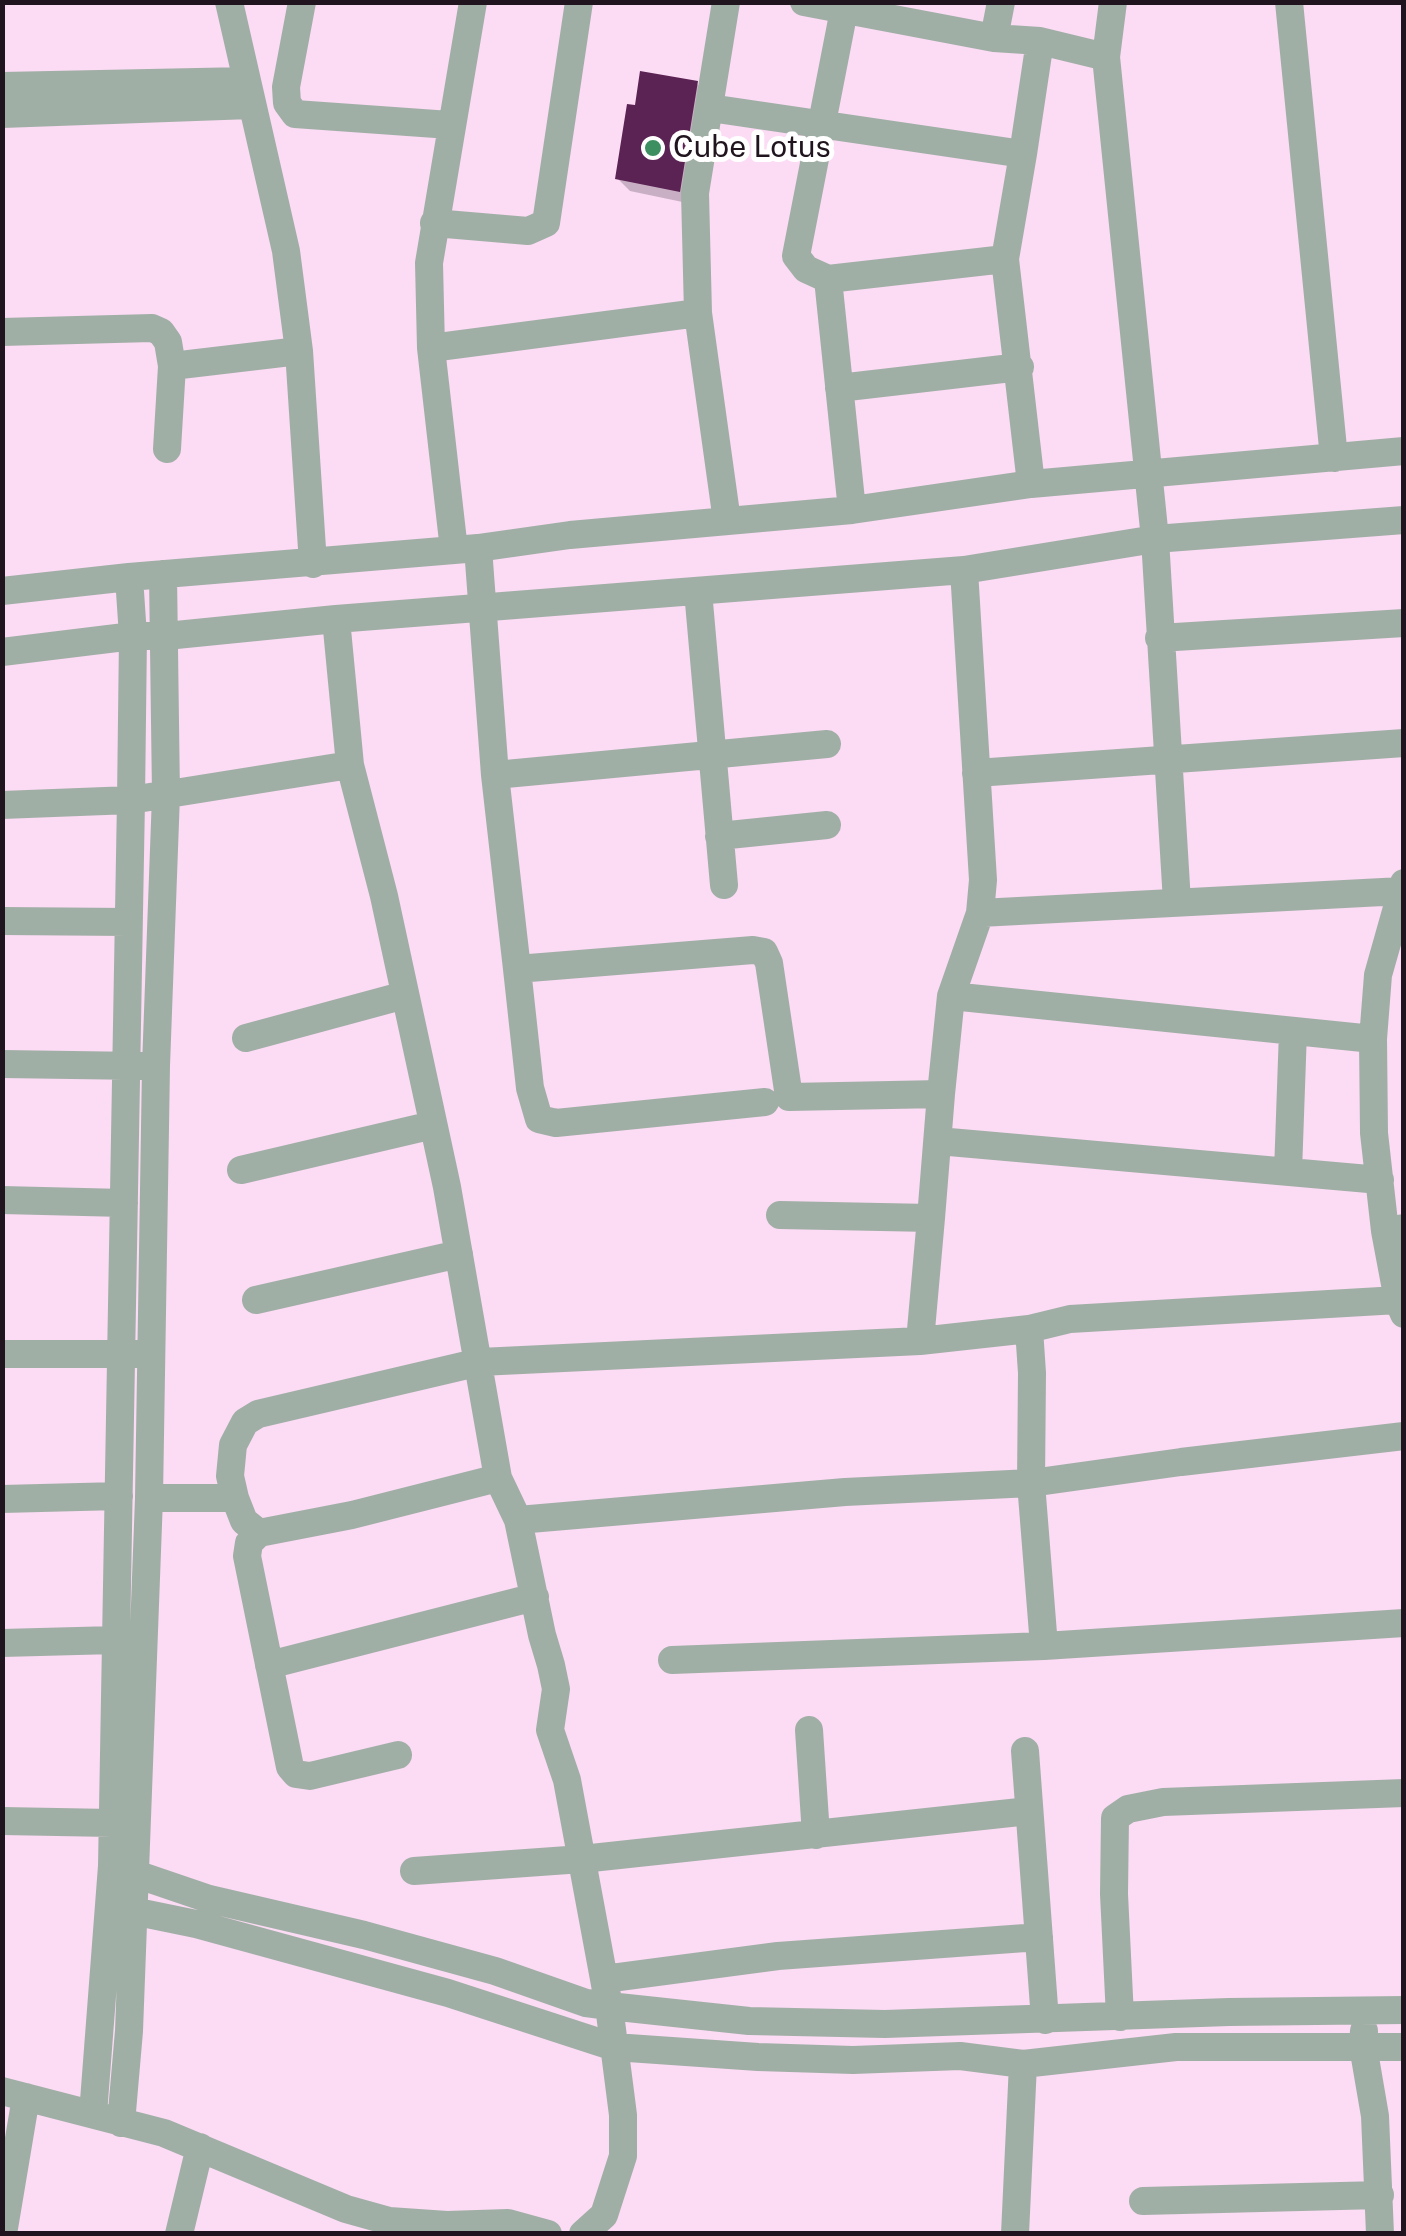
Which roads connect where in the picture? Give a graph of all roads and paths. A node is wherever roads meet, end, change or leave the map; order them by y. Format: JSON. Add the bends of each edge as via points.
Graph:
{"nodes":[{"id":1,"x":229,"y":2,"type":"edge"},
{"id":2,"x":302,"y":2,"type":"edge"},
{"id":3,"x":472,"y":2,"type":"edge"},
{"id":4,"x":579,"y":2,"type":"edge"},
{"id":5,"x":726,"y":2,"type":"edge"},
{"id":6,"x":804,"y":2,"type":"edge"},
{"id":7,"x":1001,"y":2,"type":"edge"},
{"id":8,"x":1113,"y":2,"type":"edge"},
{"id":9,"x":1289,"y":2,"type":"edge"},
{"id":10,"x":849,"y":8,"type":"edge"},
{"id":11,"x":994,"y":38,"type":"junction"},
{"id":12,"x":1040,"y":42,"type":"junction"},
{"id":13,"x":1106,"y":56,"type":"junction"},
{"id":14,"x":2,"y":86,"type":"edge"},
{"id":15,"x":249,"y":93,"type":"junction"},
{"id":16,"x":710,"y":108,"type":"junction"},
{"id":17,"x":2,"y":114,"type":"edge"},
{"id":18,"x":450,"y":125,"type":"junction"},
{"id":19,"x":822,"y":126,"type":"junction"},
{"id":20,"x":1022,"y":154,"type":"junction"},
{"id":21,"x":434,"y":224,"type":"junction"},
{"id":22,"x":1005,"y":260,"type":"junction"},
{"id":23,"x":828,"y":279,"type":"junction"},
{"id":24,"x":698,"y":313,"type":"junction"},
{"id":25,"x":2,"y":332,"type":"edge"},
{"id":26,"x":431,"y":348,"type":"junction"},
{"id":27,"x":299,"y":350,"type":"junction"},
{"id":28,"x":172,"y":366,"type":"junction"},
{"id":29,"x":1020,"y":367,"type":"junction"},
{"id":30,"x":840,"y":388,"type":"junction"},
{"id":31,"x":167,"y":449,"type":"dead end"},
{"id":32,"x":1404,"y":450,"type":"edge"},
{"id":33,"x":1334,"y":458,"type":"junction"},
{"id":34,"x":1148,"y":474,"type":"junction"},
{"id":35,"x":1031,"y":484,"type":"junction"},
{"id":36,"x":852,"y":510,"type":"junction"},
{"id":37,"x":727,"y":520,"type":"junction"},
{"id":38,"x":1404,"y":520,"type":"edge"},
{"id":39,"x":1155,"y":539,"type":"junction"},
{"id":40,"x":466,"y":549,"type":"junction"},
{"id":41,"x":313,"y":564,"type":"junction"},
{"id":42,"x":964,"y":570,"type":"junction"},
{"id":43,"x":164,"y":574,"type":"junction"},
{"id":44,"x":129,"y":577,"type":"junction"},
{"id":45,"x":2,"y":591,"type":"edge"},
{"id":46,"x":698,"y":591,"type":"junction"},
{"id":47,"x":482,"y":609,"type":"junction"},
{"id":48,"x":336,"y":619,"type":"junction"},
{"id":49,"x":1404,"y":623,"type":"edge"},
{"id":50,"x":133,"y":636,"type":"junction"},
{"id":51,"x":166,"y":636,"type":"junction"},
{"id":52,"x":1159,"y":638,"type":"junction"},
{"id":53,"x":2,"y":652,"type":"edge"},
{"id":54,"x":1404,"y":743,"type":"edge"},
{"id":55,"x":827,"y":744,"type":"dead end"},
{"id":56,"x":711,"y":754,"type":"junction"},
{"id":57,"x":1167,"y":758,"type":"junction"},
{"id":58,"x":350,"y":765,"type":"junction"},
{"id":59,"x":976,"y":772,"type":"junction"},
{"id":60,"x":495,"y":775,"type":"junction"},
{"id":61,"x":166,"y":796,"type":"junction"},
{"id":62,"x":131,"y":800,"type":"junction"},
{"id":63,"x":2,"y":806,"type":"edge"},
{"id":64,"x":826,"y":825,"type":"dead end"},
{"id":65,"x":719,"y":836,"type":"junction"},
{"id":66,"x":1404,"y":883,"type":"edge"},
{"id":67,"x":724,"y":885,"type":"dead end"},
{"id":68,"x":1402,"y":892,"type":"edge"},
{"id":69,"x":1177,"y":902,"type":"junction"},
{"id":70,"x":980,"y":913,"type":"junction"},
{"id":71,"x":2,"y":922,"type":"edge"},
{"id":72,"x":128,"y":922,"type":"junction"},
{"id":73,"x":517,"y":969,"type":"junction"},
{"id":74,"x":405,"y":995,"type":"junction"},
{"id":75,"x":951,"y":996,"type":"junction"},
{"id":76,"x":1293,"y":1031,"type":"junction"},
{"id":77,"x":246,"y":1038,"type":"dead end"},
{"id":78,"x":1373,"y":1039,"type":"junction"},
{"id":79,"x":2,"y":1064,"type":"edge"},
{"id":80,"x":126,"y":1066,"type":"junction"},
{"id":81,"x":156,"y":1066,"type":"junction"},
{"id":82,"x":941,"y":1094,"type":"junction"},
{"id":83,"x":765,"y":1102,"type":"dead end"},
{"id":84,"x":433,"y":1124,"type":"junction"},
{"id":85,"x":938,"y":1141,"type":"junction"},
{"id":86,"x":241,"y":1170,"type":"dead end"},
{"id":87,"x":1288,"y":1172,"type":"junction"},
{"id":88,"x":1380,"y":1180,"type":"junction"},
{"id":89,"x":2,"y":1200,"type":"edge"},
{"id":90,"x":124,"y":1203,"type":"junction"},
{"id":91,"x":780,"y":1216,"type":"dead end"},
{"id":92,"x":931,"y":1218,"type":"junction"},
{"id":93,"x":1394,"y":1229,"type":"edge"},
{"id":94,"x":459,"y":1254,"type":"junction"},
{"id":95,"x":256,"y":1300,"type":"dead end"},
{"id":96,"x":1401,"y":1307,"type":"edge"},
{"id":97,"x":1028,"y":1330,"type":"junction"},
{"id":98,"x":920,"y":1341,"type":"junction"},
{"id":99,"x":2,"y":1354,"type":"edge"},
{"id":100,"x":119,"y":1354,"type":"junction"},
{"id":101,"x":152,"y":1354,"type":"junction"},
{"id":102,"x":480,"y":1362,"type":"junction"},
{"id":103,"x":1404,"y":1436,"type":"edge"},
{"id":104,"x":498,"y":1478,"type":"junction"},
{"id":105,"x":1031,"y":1484,"type":"junction"},
{"id":106,"x":120,"y":1496,"type":"junction"},
{"id":107,"x":2,"y":1498,"type":"edge"},
{"id":108,"x":149,"y":1498,"type":"junction"},
{"id":109,"x":236,"y":1498,"type":"junction"},
{"id":110,"x":518,"y":1520,"type":"junction"},
{"id":111,"x":259,"y":1533,"type":"junction"},
{"id":112,"x":536,"y":1598,"type":"junction"},
{"id":113,"x":1404,"y":1623,"type":"edge"},
{"id":114,"x":115,"y":1640,"type":"junction"},
{"id":115,"x":2,"y":1643,"type":"edge"},
{"id":116,"x":1044,"y":1646,"type":"junction"},
{"id":117,"x":672,"y":1660,"type":"dead end"},
{"id":118,"x":269,"y":1665,"type":"junction"},
{"id":119,"x":808,"y":1730,"type":"dead end"},
{"id":120,"x":1025,"y":1752,"type":"dead end"},
{"id":121,"x":398,"y":1755,"type":"dead end"},
{"id":122,"x":1404,"y":1793,"type":"edge"},
{"id":123,"x":1030,"y":1811,"type":"junction"},
{"id":124,"x":2,"y":1821,"type":"edge"},
{"id":125,"x":112,"y":1823,"type":"junction"},
{"id":126,"x":816,"y":1835,"type":"junction"},
{"id":127,"x":582,"y":1859,"type":"junction"},
{"id":128,"x":123,"y":1870,"type":"junction"},
{"id":129,"x":414,"y":1871,"type":"dead end"},
{"id":130,"x":121,"y":1908,"type":"junction"},
{"id":131,"x":1039,"y":1937,"type":"junction"},
{"id":132,"x":606,"y":1993,"type":"junction"},
{"id":133,"x":1365,"y":2010,"type":"junction"},
{"id":134,"x":1404,"y":2010,"type":"edge"},
{"id":135,"x":1120,"y":2017,"type":"junction"},
{"id":136,"x":1046,"y":2020,"type":"junction"},
{"id":137,"x":1363,"y":2046,"type":"junction"},
{"id":138,"x":1404,"y":2046,"type":"edge"},
{"id":139,"x":614,"y":2047,"type":"junction"},
{"id":140,"x":1022,"y":2064,"type":"junction"},
{"id":141,"x":14,"y":2094,"type":"edge"},
{"id":142,"x":92,"y":2114,"type":"junction"},
{"id":143,"x":120,"y":2123,"type":"junction"},
{"id":144,"x":200,"y":2147,"type":"junction"},
{"id":145,"x":7,"y":2186,"type":"edge"},
{"id":146,"x":1380,"y":2196,"type":"junction"},
{"id":147,"x":1143,"y":2201,"type":"dead end"},
{"id":148,"x":482,"y":2229,"type":"edge"},
{"id":149,"x":3,"y":2234,"type":"edge"},
{"id":150,"x":178,"y":2234,"type":"edge"},
{"id":151,"x":548,"y":2234,"type":"edge"},
{"id":152,"x":583,"y":2234,"type":"edge"},
{"id":153,"x":1015,"y":2234,"type":"edge"},
{"id":154,"x":1380,"y":2234,"type":"edge"}],
"edges":[{"from":1,"to":15,"type":"street"},
{"from":2,"to":18,"type":"street","via":[[286,87],[295,114]]},
{"from":3,"to":18,"type":"street"},
{"from":4,"to":21,"type":"street","via":[[546,223],[528,231]]},
{"from":5,"to":16,"type":"street"},
{"from":6,"to":10,"type":"street"},
{"from":7,"to":11,"type":"street"},
{"from":8,"to":13,"type":"street"},
{"from":9,"to":33,"type":"street"},
{"from":10,"to":11,"type":"street"},
{"from":10,"to":19,"type":"street"},
{"from":11,"to":12,"type":"street"},
{"from":12,"to":13,"type":"street"},
{"from":12,"to":20,"type":"street"},
{"from":13,"to":34,"type":"street"},
{"from":14,"to":15,"type":"street"},
{"from":15,"to":17,"type":"street"},
{"from":15,"to":27,"type":"street","via":[[286,251]]},
{"from":16,"to":19,"type":"street"},
{"from":16,"to":24,"type":"street","via":[[694,193]]},
{"from":18,"to":21,"type":"street"},
{"from":19,"to":20,"type":"street"},
{"from":19,"to":23,"type":"street","via":[[796,256]]},
{"from":20,"to":22,"type":"street"},
{"from":21,"to":26,"type":"street"},
{"from":22,"to":23,"type":"street"},
{"from":22,"to":29,"type":"street"},
{"from":23,"to":30,"type":"street"},
{"from":24,"to":26,"type":"street"},
{"from":24,"to":37,"type":"street"},
{"from":25,"to":28,"type":"street","via":[[152,328],[168,342]]},
{"from":26,"to":40,"type":"street"},
{"from":27,"to":28,"type":"street"},
{"from":27,"to":41,"type":"street"},
{"from":28,"to":31,"type":"street"},
{"from":29,"to":30,"type":"street"},
{"from":29,"to":35,"type":"street"},
{"from":30,"to":36,"type":"street"},
{"from":32,"to":33,"type":"street"},
{"from":33,"to":34,"type":"street"},
{"from":34,"to":35,"type":"street"},
{"from":34,"to":39,"type":"street"},
{"from":35,"to":36,"type":"street"},
{"from":36,"to":37,"type":"street"},
{"from":37,"to":40,"type":"street"},
{"from":38,"to":39,"type":"street"},
{"from":39,"to":42,"type":"street"},
{"from":39,"to":52,"type":"street"},
{"from":40,"to":41,"type":"street"},
{"from":40,"to":47,"type":"street"},
{"from":41,"to":43,"type":"street"},
{"from":42,"to":46,"type":"street"},
{"from":42,"to":59,"type":"street"},
{"from":43,"to":44,"type":"street"},
{"from":43,"to":51,"type":"street"},
{"from":44,"to":45,"type":"street"},
{"from":44,"to":50,"type":"street"},
{"from":46,"to":47,"type":"street"},
{"from":46,"to":56,"type":"street"},
{"from":47,"to":48,"type":"street"},
{"from":47,"to":60,"type":"street"},
{"from":48,"to":51,"type":"street"},
{"from":48,"to":58,"type":"street"},
{"from":49,"to":52,"type":"street"},
{"from":50,"to":51,"type":"street"},
{"from":50,"to":53,"type":"street"},
{"from":50,"to":62,"type":"street"},
{"from":51,"to":61,"type":"street"},
{"from":52,"to":57,"type":"street"},
{"from":54,"to":57,"type":"street"},
{"from":55,"to":56,"type":"street"},
{"from":56,"to":60,"type":"street"},
{"from":56,"to":65,"type":"street"},
{"from":57,"to":59,"type":"street"},
{"from":57,"to":69,"type":"street"},
{"from":58,"to":61,"type":"street"},
{"from":58,"to":74,"type":"street"},
{"from":59,"to":70,"type":"street"},
{"from":60,"to":73,"type":"street"},
{"from":61,"to":62,"type":"street"},
{"from":61,"to":81,"type":"street"},
{"from":62,"to":63,"type":"street"},
{"from":62,"to":72,"type":"street"},
{"from":64,"to":65,"type":"street"},
{"from":65,"to":67,"type":"street"},
{"from":66,"to":68,"type":"street"},
{"from":68,"to":69,"type":"street"},
{"from":68,"to":78,"type":"street","via":[[1378,975]]},
{"from":69,"to":70,"type":"street"},
{"from":70,"to":75,"type":"street"},
{"from":71,"to":72,"type":"street"},
{"from":72,"to":80,"type":"street"},
{"from":73,"to":82,"type":"street","via":[[764,952],[789,1098]]},
{"from":73,"to":83,"type":"street","via":[[538,1118],[556,1123]]},
{"from":74,"to":77,"type":"street"},
{"from":74,"to":84,"type":"street"},
{"from":75,"to":76,"type":"street"},
{"from":75,"to":82,"type":"street"},
{"from":76,"to":78,"type":"street"},
{"from":76,"to":87,"type":"street"},
{"from":78,"to":88,"type":"street"},
{"from":79,"to":80,"type":"street"},
{"from":80,"to":81,"type":"street"},
{"from":80,"to":90,"type":"street"},
{"from":81,"to":101,"type":"street"},
{"from":82,"to":85,"type":"street"},
{"from":84,"to":86,"type":"street"},
{"from":84,"to":94,"type":"street"},
{"from":85,"to":87,"type":"street"},
{"from":85,"to":92,"type":"street"},
{"from":87,"to":88,"type":"street"},
{"from":88,"to":93,"type":"street"},
{"from":89,"to":90,"type":"street"},
{"from":90,"to":100,"type":"street"},
{"from":91,"to":92,"type":"street"},
{"from":92,"to":98,"type":"street"},
{"from":93,"to":96,"type":"street"},
{"from":94,"to":95,"type":"street"},
{"from":94,"to":102,"type":"street"},
{"from":96,"to":97,"type":"street","via":[[1070,1319]]},
{"from":97,"to":98,"type":"street"},
{"from":97,"to":105,"type":"street"},
{"from":98,"to":102,"type":"street"},
{"from":99,"to":100,"type":"street"},
{"from":100,"to":101,"type":"street"},
{"from":100,"to":106,"type":"street"},
{"from":101,"to":108,"type":"street"},
{"from":102,"to":104,"type":"street"},
{"from":102,"to":109,"type":"street","via":[[258,1414],[245,1422],[233,1445]]},
{"from":103,"to":105,"type":"street"},
{"from":104,"to":110,"type":"street"},
{"from":104,"to":111,"type":"street"},
{"from":105,"to":110,"type":"street","via":[[845,1492]]},
{"from":105,"to":116,"type":"street"},
{"from":106,"to":107,"type":"street"},
{"from":106,"to":114,"type":"street"},
{"from":108,"to":109,"type":"street"},
{"from":108,"to":128,"type":"street"},
{"from":109,"to":111,"type":"street","via":[[244,1521]]},
{"from":110,"to":112,"type":"street"},
{"from":111,"to":118,"type":"street","via":[[247,1556]]},
{"from":112,"to":118,"type":"street"},
{"from":112,"to":127,"type":"street","via":[[556,1689],[550,1730]]},
{"from":113,"to":116,"type":"street"},
{"from":114,"to":115,"type":"street"},
{"from":114,"to":125,"type":"street"},
{"from":116,"to":117,"type":"street"},
{"from":118,"to":121,"type":"street","via":[[296,1774]]},
{"from":119,"to":126,"type":"street"},
{"from":120,"to":123,"type":"street"},
{"from":122,"to":135,"type":"street","via":[[1163,1802],[1115,1818]]},
{"from":123,"to":126,"type":"street"},
{"from":123,"to":131,"type":"street"},
{"from":124,"to":125,"type":"street"},
{"from":125,"to":128,"type":"street"},
{"from":126,"to":127,"type":"street"},
{"from":127,"to":129,"type":"street"},
{"from":127,"to":132,"type":"street"},
{"from":128,"to":130,"type":"street"},
{"from":128,"to":132,"type":"street","via":[[209,1899],[495,1971],[586,2003]]},
{"from":130,"to":139,"type":"street","via":[[448,1993]]},
{"from":130,"to":142,"type":"street"},
{"from":130,"to":143,"type":"street","via":[[130,2031]]},
{"from":131,"to":132,"type":"street","via":[[778,1956]]},
{"from":131,"to":136,"type":"street"},
{"from":132,"to":136,"type":"street","via":[[749,2021]]},
{"from":132,"to":139,"type":"street"},
{"from":133,"to":134,"type":"street"},
{"from":133,"to":135,"type":"street"},
{"from":133,"to":137,"type":"street"},
{"from":135,"to":136,"type":"street"},
{"from":137,"to":138,"type":"street"},
{"from":137,"to":140,"type":"street","via":[[1176,2047]]},
{"from":137,"to":146,"type":"street"},
{"from":139,"to":140,"type":"street","via":[[777,2058],[960,2056]]},
{"from":139,"to":152,"type":"street","via":[[623,2156],[604,2215]]},
{"from":140,"to":153,"type":"street"},
{"from":141,"to":142,"type":"street"},
{"from":141,"to":145,"type":"street"},
{"from":142,"to":143,"type":"street"},
{"from":143,"to":144,"type":"street"},
{"from":144,"to":148,"type":"street","via":[[346,2209],[389,2221]]},
{"from":144,"to":150,"type":"street"},
{"from":145,"to":149,"type":"street"},
{"from":146,"to":147,"type":"street"},
{"from":146,"to":154,"type":"street"},
{"from":148,"to":151,"type":"street","via":[[508,2223]]}]}
